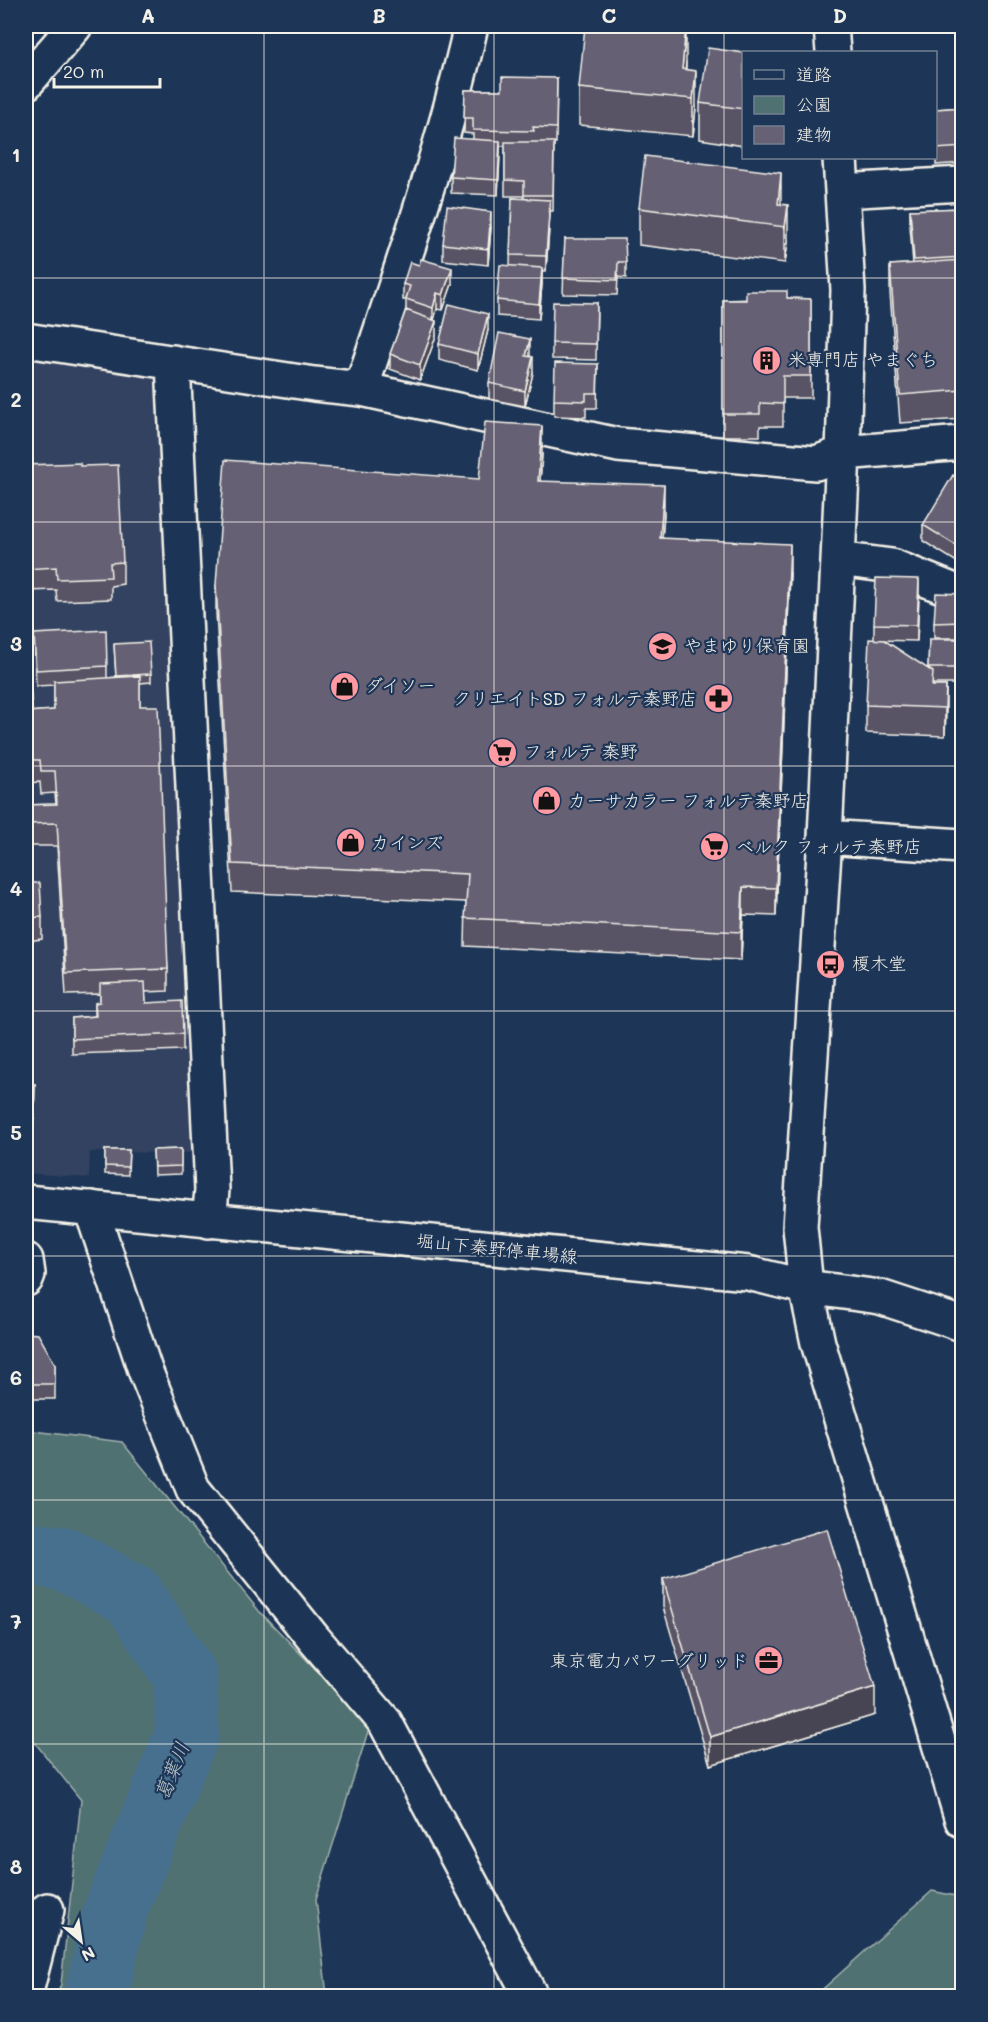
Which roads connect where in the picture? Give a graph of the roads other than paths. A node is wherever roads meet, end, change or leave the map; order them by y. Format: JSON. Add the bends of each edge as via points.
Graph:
{"nodes":[{"id":1,"x":75,"y":26,"type":"edge"},
{"id":2,"x":471,"y":26,"type":"edge"},
{"id":3,"x":831,"y":26,"type":"edge"},
{"id":4,"x":833,"y":51,"type":"edge"},
{"id":5,"x":26,"y":83,"type":"edge"},
{"id":6,"x":840,"y":159,"type":"edge"},
{"id":7,"x":963,"y":184,"type":"edge"},
{"id":8,"x":842,"y":191,"type":"junction"},
{"id":9,"x":26,"y":340,"type":"edge"},
{"id":10,"x":173,"y":362,"type":"junction"},
{"id":11,"x":361,"y":389,"type":"junction"},
{"id":12,"x":963,"y":443,"type":"edge"},
{"id":13,"x":843,"y":453,"type":"junction"},
{"id":14,"x":838,"y":560,"type":"junction"},
{"id":15,"x":963,"y":594,"type":"edge"},
{"id":16,"x":825,"y":837,"type":"junction"},
{"id":17,"x":963,"y":846,"type":"edge"},
{"id":18,"x":26,"y":1202,"type":"edge"},
{"id":19,"x":91,"y":1208,"type":"junction"},
{"id":20,"x":209,"y":1221,"type":"junction"},
{"id":21,"x":26,"y":1260,"type":"edge"},
{"id":22,"x":26,"y":1280,"type":"edge"},
{"id":23,"x":806,"y":1287,"type":"junction"},
{"id":24,"x":963,"y":1324,"type":"edge"},
{"id":25,"x":963,"y":1820,"type":"edge"},
{"id":26,"x":47,"y":1910,"type":"dead end"},
{"id":27,"x":26,"y":1992,"type":"edge"},
{"id":28,"x":531,"y":1996,"type":"edge"}],
"edges":[{"from":1,"to":5,"type":"street"},
{"from":2,"to":11,"type":"street","via":[[458,86],[428,186]]},
{"from":3,"to":4,"type":"street"},
{"from":6,"to":8,"type":"street"},
{"from":7,"to":8,"type":"street"},
{"from":8,"to":13,"type":"street","via":[[848,290]]},
{"from":9,"to":10,"type":"street"},
{"from":10,"to":11,"type":"street"},
{"from":10,"to":20,"type":"street","via":[[212,1190]]},
{"from":11,"to":13,"type":"street","via":[[618,445],[811,463]]},
{"from":12,"to":13,"type":"street"},
{"from":13,"to":14,"type":"street"},
{"from":14,"to":15,"type":"street","via":[[892,566]]},
{"from":14,"to":16,"type":"street"},
{"from":16,"to":17,"type":"street"},
{"from":16,"to":23,"type":"street","via":[[800,1227]]},
{"from":18,"to":19,"type":"street","name":"堀山下秦野停車場線"},
{"from":19,"to":20,"type":"street","name":"堀山下秦野停車場線"},
{"from":19,"to":28,"type":"street","via":[[145,1370],[193,1489],[385,1722]]},
{"from":20,"to":23,"type":"street","name":"堀山下秦野停車場線","via":[[748,1274]]},
{"from":21,"to":22,"type":"street"},
{"from":23,"to":24,"type":"street","name":"堀山下秦野停車場線","via":[[880,1297]]},
{"from":23,"to":25,"type":"street","via":[[818,1343]]},
{"from":26,"to":27,"type":"street"}]}
